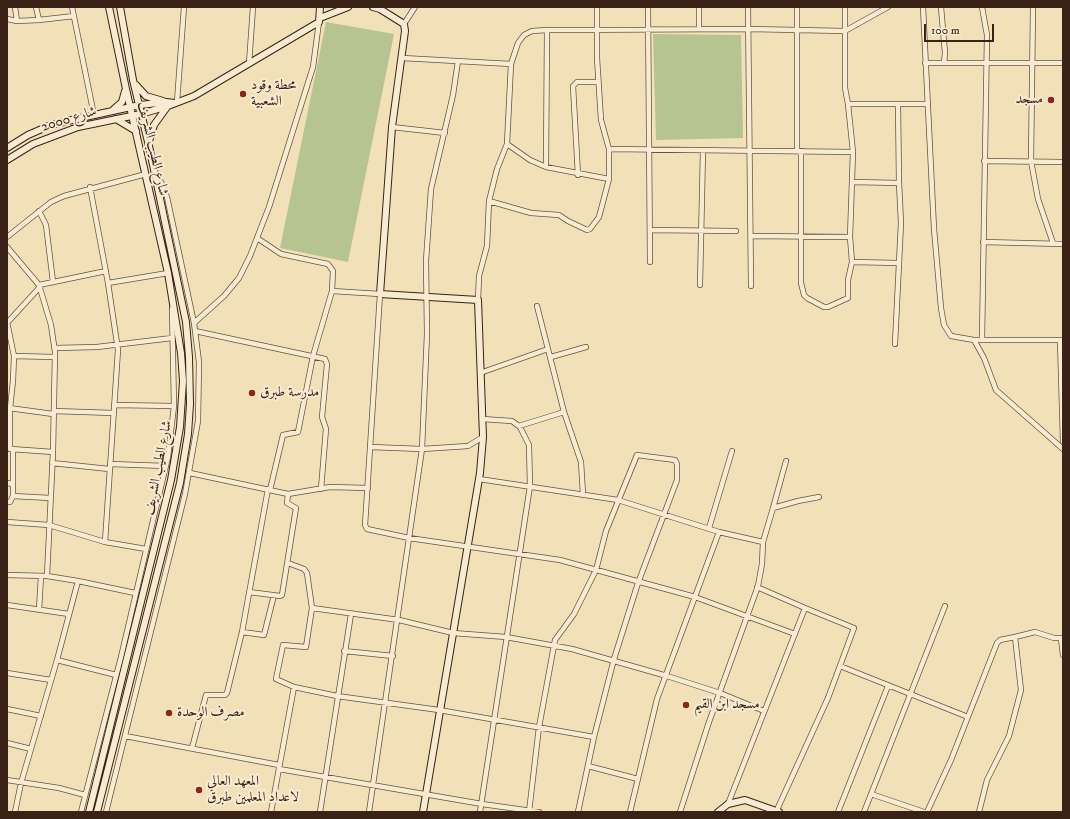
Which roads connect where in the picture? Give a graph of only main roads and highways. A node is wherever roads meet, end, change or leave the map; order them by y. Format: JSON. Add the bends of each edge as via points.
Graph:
{"nodes":[{"id":1,"x":109,"y":7,"type":"edge"},
{"id":2,"x":120,"y":7,"type":"edge"},
{"id":3,"x":320,"y":7,"type":"edge"},
{"id":4,"x":348,"y":7,"type":"edge"},
{"id":5,"x":373,"y":7,"type":"edge"},
{"id":6,"x":319,"y":20,"type":"junction"},
{"id":7,"x":133,"y":80,"type":"junction"},
{"id":8,"x":126,"y":89,"type":"junction"},
{"id":9,"x":167,"y":104,"type":"junction"},
{"id":10,"x":140,"y":105,"type":"junction"},
{"id":11,"x":130,"y":107,"type":"junction"},
{"id":12,"x":106,"y":112,"type":"junction"},
{"id":13,"x":142,"y":114,"type":"junction"},
{"id":14,"x":132,"y":116,"type":"junction"},
{"id":15,"x":116,"y":120,"type":"junction"},
{"id":16,"x":136,"y":131,"type":"junction"},
{"id":17,"x":149,"y":146,"type":"junction"},
{"id":18,"x":7,"y":148,"type":"edge"},
{"id":19,"x":7,"y":160,"type":"edge"},
{"id":20,"x":89,"y":812,"type":"edge"},
{"id":21,"x":97,"y":812,"type":"edge"},
{"id":22,"x":423,"y":812,"type":"edge"},
{"id":23,"x":718,"y":812,"type":"edge"},
{"id":24,"x":777,"y":812,"type":"edge"}],
"edges":[{"from":1,"to":8,"type":"main road","name":"شارع الطيب الشريف"},
{"from":2,"to":7,"type":"main road","name":"شارع الطيب الشريف"},
{"from":3,"to":6,"type":"main road"},
{"from":4,"to":6,"type":"main road"},
{"from":5,"to":22,"type":"main road","via":[[404,24],[405,43],[392,127],[380,294],[478,300],[483,437],[479,479]]},
{"from":6,"to":9,"type":"main road","via":[[194,96]]},
{"from":7,"to":9,"type":"main road","via":[[146,96]]},
{"from":7,"to":10,"type":"main road","name":"شارع الطيب الشريف"},
{"from":8,"to":11,"type":"main road","name":"شارع الطيب الشريف"},
{"from":8,"to":12,"type":"main road","via":[[118,107]]},
{"from":9,"to":10,"type":"main road"},
{"from":9,"to":13,"type":"main road","name":"شارع 2000"},
{"from":9,"to":17,"type":"main road","via":[[154,125]]},
{"from":10,"to":11,"type":"main road"},
{"from":10,"to":13,"type":"main road","name":"شارع الطيب الشريف"},
{"from":11,"to":12,"type":"main road"},
{"from":11,"to":14,"type":"main road","name":"شارع الطيب الشريف"},
{"from":12,"to":18,"type":"main road","via":[[51,125]]},
{"from":13,"to":14,"type":"main road","name":"شارع 2000"},
{"from":13,"to":17,"type":"main road","name":"شارع الطيب الشريف"},
{"from":14,"to":15,"type":"main road","name":"شارع 2000"},
{"from":14,"to":16,"type":"main road","name":"شارع الطيب الشريف"},
{"from":15,"to":16,"type":"main road"},
{"from":15,"to":19,"type":"main road","name":"شارع 2000","via":[[78,127],[51,136]]},
{"from":16,"to":20,"type":"main road","name":"شارع الطيب الشريف","via":[[173,302],[183,370],[182,409],[177,451]]},
{"from":17,"to":21,"type":"main road","name":"شارع الطيب الشريف","via":[[186,322],[190,376],[188,434],[180,483]]},
{"from":23,"to":24,"type":"main road","via":[[728,804],[749,800]]}]}
